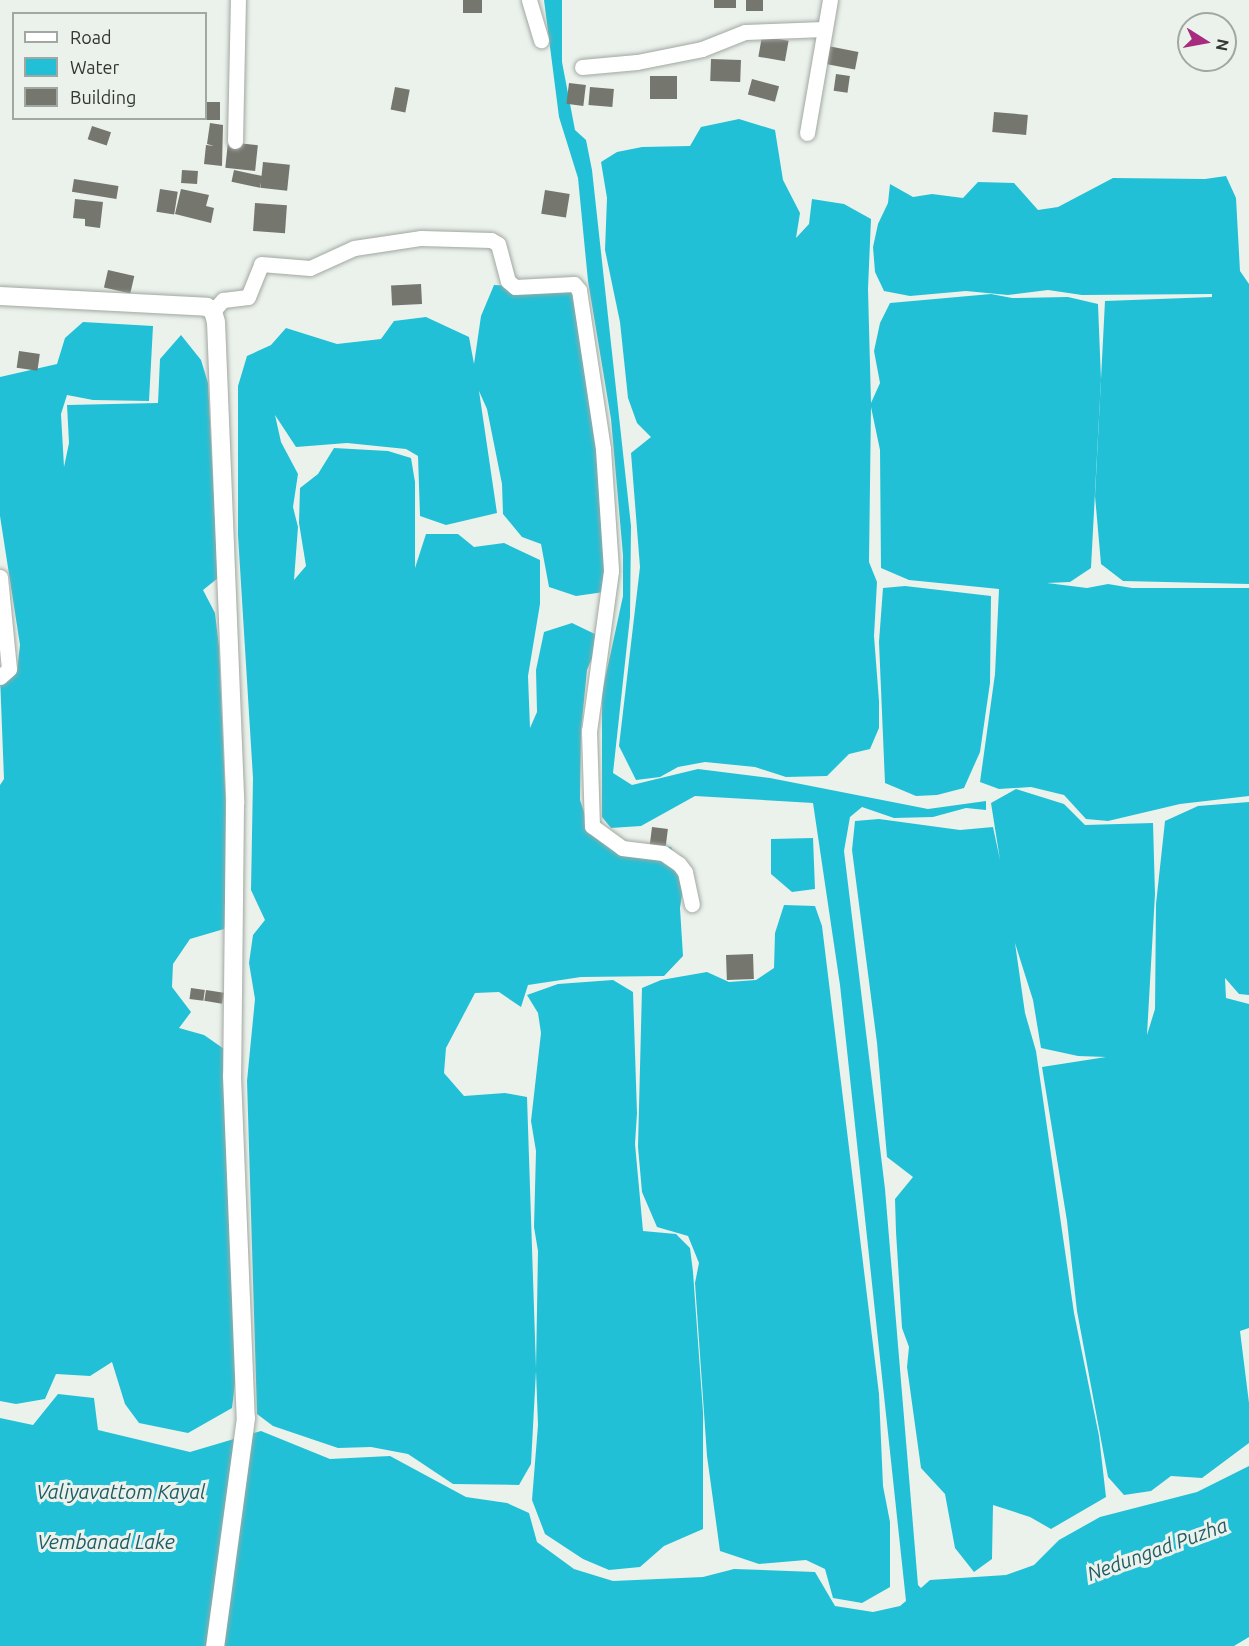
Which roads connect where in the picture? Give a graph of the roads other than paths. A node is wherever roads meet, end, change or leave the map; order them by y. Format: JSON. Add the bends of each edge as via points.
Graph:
{"nodes":[{"id":1,"x":238,"y":0,"type":"edge"},
{"id":2,"x":529,"y":0,"type":"edge"},
{"id":3,"x":830,"y":0,"type":"edge"},
{"id":4,"x":824,"y":29,"type":"junction"},
{"id":5,"x":541,"y":40,"type":"dead end"},
{"id":6,"x":582,"y":67,"type":"dead end"},
{"id":7,"x":807,"y":133,"type":"dead end"},
{"id":8,"x":235,"y":141,"type":"dead end"},
{"id":9,"x":0,"y":296,"type":"edge"},
{"id":10,"x":213,"y":311,"type":"junction"},
{"id":11,"x":0,"y":577,"type":"edge"},
{"id":12,"x":0,"y":677,"type":"edge"},
{"id":13,"x":692,"y":904,"type":"dead end"},
{"id":14,"x":214,"y":1646,"type":"edge"}],
"edges":[{"from":1,"to":8,"type":"street"},
{"from":2,"to":5,"type":"street"},
{"from":3,"to":4,"type":"street"},
{"from":4,"to":6,"type":"street","via":[[746,32],[702,49],[637,62]]},
{"from":4,"to":7,"type":"street"},
{"from":9,"to":10,"type":"street"},
{"from":10,"to":13,"type":"street","via":[[223,300],[248,297],[261,264],[310,268],[354,248],[421,238],[491,240],[498,244],[508,281],[515,287],[574,284],[579,290],[603,448],[611,571],[589,731],[592,826],[622,848],[663,853],[679,864],[685,872]]},
{"from":10,"to":14,"type":"street","via":[[235,804],[232,1077],[245,1432]]},
{"from":11,"to":12,"type":"street","via":[[9,669]]}]}
